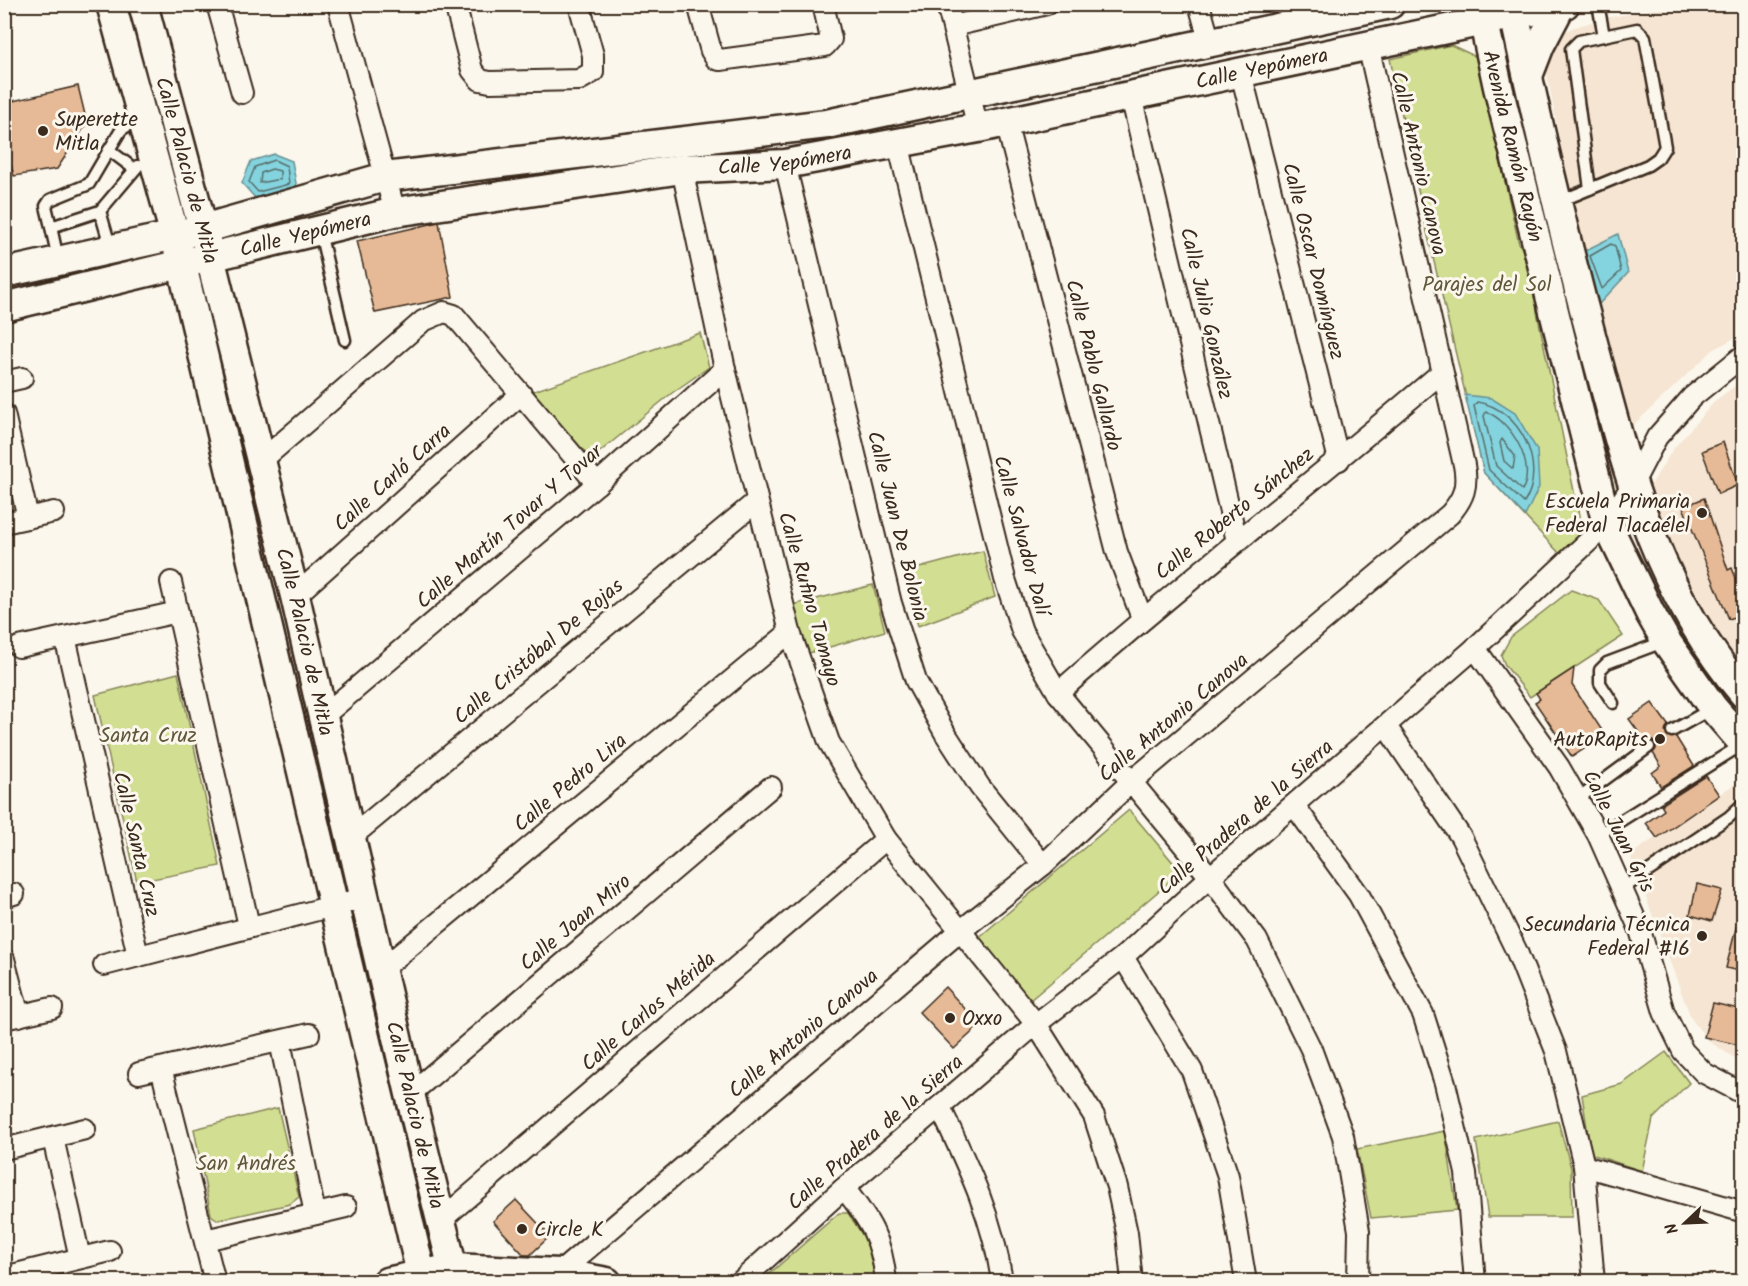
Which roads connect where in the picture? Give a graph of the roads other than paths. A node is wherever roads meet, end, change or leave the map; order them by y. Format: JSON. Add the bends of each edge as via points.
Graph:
{"nodes":[{"id":1,"x":111,"y":4,"type":"edge"},
{"id":2,"x":143,"y":4,"type":"edge"},
{"id":3,"x":217,"y":4,"type":"edge"},
{"id":4,"x":338,"y":4,"type":"edge"},
{"id":5,"x":455,"y":4,"type":"edge"},
{"id":6,"x":579,"y":4,"type":"edge"},
{"id":7,"x":699,"y":4,"type":"edge"},
{"id":8,"x":823,"y":4,"type":"edge"},
{"id":9,"x":947,"y":4,"type":"edge"},
{"id":10,"x":1047,"y":4,"type":"edge"},
{"id":11,"x":1199,"y":4,"type":"edge"},
{"id":12,"x":1390,"y":4,"type":"edge"},
{"id":13,"x":1598,"y":4,"type":"edge"},
{"id":14,"x":1563,"y":5,"type":"edge"},
{"id":15,"x":1514,"y":10,"type":"edge"},
{"id":16,"x":1482,"y":14,"type":"edge"},
{"id":17,"x":953,"y":26,"type":"junction"},
{"id":18,"x":1432,"y":34,"type":"junction"},
{"id":19,"x":1605,"y":36,"type":"junction"},
{"id":20,"x":1210,"y":43,"type":"junction"},
{"id":21,"x":1368,"y":45,"type":"junction"},
{"id":22,"x":1493,"y":66,"type":"junction"},
{"id":23,"x":1242,"y":73,"type":"junction"},
{"id":24,"x":1528,"y":76,"type":"junction"},
{"id":25,"x":242,"y":93,"type":"dead end"},
{"id":26,"x":969,"y":94,"type":"junction"},
{"id":27,"x":1131,"y":96,"type":"junction"},
{"id":28,"x":142,"y":116,"type":"junction"},
{"id":29,"x":1006,"y":122,"type":"junction"},
{"id":30,"x":978,"y":128,"type":"junction"},
{"id":31,"x":898,"y":143,"type":"junction"},
{"id":32,"x":109,"y":150,"type":"junction"},
{"id":33,"x":143,"y":163,"type":"junction"},
{"id":34,"x":785,"y":164,"type":"junction"},
{"id":35,"x":682,"y":169,"type":"junction"},
{"id":36,"x":385,"y":177,"type":"junction"},
{"id":37,"x":1590,"y":189,"type":"junction"},
{"id":38,"x":1556,"y":203,"type":"junction"},
{"id":39,"x":100,"y":211,"type":"junction"},
{"id":40,"x":395,"y":213,"type":"junction"},
{"id":41,"x":51,"y":227,"type":"junction"},
{"id":42,"x":203,"y":229,"type":"junction"},
{"id":43,"x":320,"y":232,"type":"junction"},
{"id":44,"x":176,"y":236,"type":"junction"},
{"id":45,"x":112,"y":250,"type":"junction"},
{"id":46,"x":59,"y":261,"type":"junction"},
{"id":47,"x":195,"y":262,"type":"junction"},
{"id":48,"x":4,"y":273,"type":"edge"},
{"id":49,"x":4,"y":307,"type":"edge"},
{"id":50,"x":345,"y":340,"type":"dead end"},
{"id":51,"x":1743,"y":355,"type":"edge"},
{"id":52,"x":725,"y":369,"type":"junction"},
{"id":53,"x":1442,"y":372,"type":"junction"},
{"id":54,"x":521,"y":394,"type":"junction"},
{"id":55,"x":4,"y":414,"type":"edge"},
{"id":56,"x":1339,"y":460,"type":"junction"},
{"id":57,"x":261,"y":461,"type":"junction"},
{"id":58,"x":597,"y":484,"type":"junction"},
{"id":59,"x":1631,"y":487,"type":"junction"},
{"id":60,"x":757,"y":501,"type":"junction"},
{"id":61,"x":54,"y":512,"type":"dead end"},
{"id":62,"x":28,"y":518,"type":"junction"},
{"id":63,"x":4,"y":523,"type":"edge"},
{"id":64,"x":1607,"y":524,"type":"junction"},
{"id":65,"x":1237,"y":541,"type":"junction"},
{"id":66,"x":171,"y":582,"type":"dead end"},
{"id":67,"x":295,"y":596,"type":"junction"},
{"id":68,"x":178,"y":612,"type":"junction"},
{"id":69,"x":1142,"y":618,"type":"junction"},
{"id":70,"x":790,"y":632,"type":"junction"},
{"id":71,"x":65,"y":637,"type":"junction"},
{"id":72,"x":1666,"y":641,"type":"junction"},
{"id":73,"x":19,"y":647,"type":"dead end"},
{"id":74,"x":1475,"y":648,"type":"junction"},
{"id":75,"x":1058,"y":693,"type":"junction"},
{"id":76,"x":1743,"y":694,"type":"edge"},
{"id":77,"x":1613,"y":703,"type":"dead end"},
{"id":78,"x":1713,"y":708,"type":"junction"},
{"id":79,"x":322,"y":717,"type":"junction"},
{"id":80,"x":1386,"y":726,"type":"junction"},
{"id":81,"x":1672,"y":731,"type":"dead end"},
{"id":82,"x":1743,"y":744,"type":"edge"},
{"id":83,"x":1649,"y":747,"type":"dead end"},
{"id":84,"x":1131,"y":782,"type":"junction"},
{"id":85,"x":771,"y":787,"type":"dead end"},
{"id":86,"x":1578,"y":800,"type":"junction"},
{"id":87,"x":1743,"y":803,"type":"edge"},
{"id":88,"x":1294,"y":806,"type":"junction"},
{"id":89,"x":1598,"y":835,"type":"junction"},
{"id":90,"x":350,"y":838,"type":"junction"},
{"id":91,"x":886,"y":839,"type":"junction"},
{"id":92,"x":1043,"y":865,"type":"junction"},
{"id":93,"x":1210,"y":877,"type":"junction"},
{"id":94,"x":1622,"y":889,"type":"junction"},
{"id":95,"x":364,"y":898,"type":"junction"},
{"id":96,"x":334,"y":904,"type":"junction"},
{"id":97,"x":249,"y":926,"type":"junction"},
{"id":98,"x":959,"y":932,"type":"junction"},
{"id":99,"x":138,"y":956,"type":"junction"},
{"id":100,"x":1124,"y":957,"type":"junction"},
{"id":101,"x":4,"y":958,"type":"edge"},
{"id":102,"x":104,"y":965,"type":"dead end"},
{"id":103,"x":381,"y":970,"type":"junction"},
{"id":104,"x":52,"y":1008,"type":"dead end"},
{"id":105,"x":12,"y":1018,"type":"edge"},
{"id":106,"x":1036,"y":1024,"type":"junction"},
{"id":107,"x":309,"y":1034,"type":"dead end"},
{"id":108,"x":280,"y":1041,"type":"junction"},
{"id":109,"x":161,"y":1068,"type":"junction"},
{"id":110,"x":139,"y":1073,"type":"dead end"},
{"id":111,"x":410,"y":1094,"type":"junction"},
{"id":112,"x":1743,"y":1094,"type":"edge"},
{"id":113,"x":940,"y":1107,"type":"junction"},
{"id":114,"x":85,"y":1129,"type":"dead end"},
{"id":115,"x":53,"y":1138,"type":"junction"},
{"id":116,"x":4,"y":1149,"type":"edge"},
{"id":117,"x":1584,"y":1166,"type":"junction"},
{"id":118,"x":844,"y":1188,"type":"junction"},
{"id":119,"x":346,"y":1207,"type":"dead end"},
{"id":120,"x":1743,"y":1212,"type":"edge"},
{"id":121,"x":315,"y":1214,"type":"junction"},
{"id":122,"x":441,"y":1220,"type":"junction"},
{"id":123,"x":206,"y":1240,"type":"junction"},
{"id":124,"x":110,"y":1251,"type":"dead end"},
{"id":125,"x":80,"y":1258,"type":"junction"},
{"id":126,"x":559,"y":1273,"type":"junction"},
{"id":127,"x":455,"y":1275,"type":"edge"},
{"id":128,"x":4,"y":1277,"type":"edge"},
{"id":129,"x":422,"y":1277,"type":"edge"},
{"id":130,"x":215,"y":1281,"type":"edge"},
{"id":131,"x":387,"y":1281,"type":"edge"},
{"id":132,"x":607,"y":1281,"type":"edge"},
{"id":133,"x":740,"y":1281,"type":"edge"},
{"id":134,"x":886,"y":1281,"type":"edge"},
{"id":135,"x":1002,"y":1281,"type":"edge"},
{"id":136,"x":1132,"y":1281,"type":"edge"},
{"id":137,"x":1246,"y":1281,"type":"edge"},
{"id":138,"x":1358,"y":1281,"type":"edge"},
{"id":139,"x":1475,"y":1281,"type":"edge"},
{"id":140,"x":1594,"y":1281,"type":"edge"}],
"edges":[{"from":1,"to":28,"type":"main road","name":"Calle Palacio de Mitla"},
{"from":2,"to":42,"type":"main road","name":"Calle Palacio de Mitla"},
{"from":3,"to":25,"type":"street"},
{"from":4,"to":36,"type":"street"},
{"from":5,"to":6,"type":"street","via":[[472,69],[480,80],[490,82],[579,80],[593,72],[593,55]]},
{"from":7,"to":8,"type":"street","via":[[712,55],[723,60],[825,46],[831,39]]},
{"from":9,"to":17,"type":"street"},
{"from":10,"to":17,"type":"street"},
{"from":11,"to":20,"type":"street"},
{"from":12,"to":20,"type":"main road","name":"Calle Yepómera"},
{"from":13,"to":19,"type":"lane"},
{"from":14,"to":15,"type":"main road","name":"Calle Yepómera"},
{"from":14,"to":24,"type":"main road"},
{"from":15,"to":16,"type":"main road","name":"Calle Yepómera"},
{"from":15,"to":24,"type":"main road","name":"Avenida Ramón Rayón"},
{"from":16,"to":18,"type":"main road","name":"Calle Yepómera"},
{"from":16,"to":22,"type":"main road","name":"Avenida Ramón Rayón"},
{"from":17,"to":26,"type":"street"},
{"from":18,"to":21,"type":"main road","name":"Calle Yepómera"},
{"from":18,"to":22,"type":"main road","via":[[1465,44]]},
{"from":19,"to":37,"type":"lane","via":[[1579,41],[1571,49]]},
{"from":19,"to":37,"type":"lane","via":[[1637,29],[1642,32],[1665,147],[1648,165]]},
{"from":20,"to":26,"type":"main road","name":"Calle Yepómera"},
{"from":21,"to":23,"type":"main road","name":"Calle Yepómera"},
{"from":21,"to":53,"type":"street","name":"Calle Antonio Canova"},
{"from":22,"to":64,"type":"main road","name":"Avenida Ramón Rayón"},
{"from":23,"to":27,"type":"main road","name":"Calle Yepómera"},
{"from":23,"to":56,"type":"street","name":"Calle Oscar Domínguez"},
{"from":24,"to":38,"type":"main road","name":"Avenida Ramón Rayón"},
{"from":26,"to":30,"type":"street"},
{"from":26,"to":36,"type":"main road","name":"Calle Yepómera","via":[[827,124]]},
{"from":27,"to":29,"type":"main road","name":"Calle Yepómera"},
{"from":27,"to":65,"type":"street","name":"Calle Julio González"},
{"from":28,"to":32,"type":"lane","via":[[121,130]]},
{"from":28,"to":33,"type":"main road","name":"Calle Palacio de Mitla"},
{"from":29,"to":30,"type":"main road","name":"Calle Yepómera"},
{"from":29,"to":69,"type":"street","name":"Calle Pablo Gallardo","via":[[1117,552]]},
{"from":30,"to":31,"type":"main road","name":"Calle Yepómera"},
{"from":31,"to":34,"type":"main road","name":"Calle Yepómera"},
{"from":31,"to":75,"type":"street","name":"Calle Salvador Dalí","via":[[1005,579],[1022,631]]},
{"from":32,"to":33,"type":"lane"},
{"from":32,"to":41,"type":"lane","via":[[88,184],[47,202]]},
{"from":33,"to":39,"type":"lane"},
{"from":33,"to":44,"type":"main road","name":"Calle Palacio de Mitla"},
{"from":34,"to":35,"type":"main road","name":"Calle Yepómera"},
{"from":34,"to":92,"type":"street","name":"Calle Juan De Bolonia","via":[[891,603],[916,681],[980,787]]},
{"from":35,"to":40,"type":"main road","name":"Calle Yepómera"},
{"from":35,"to":52,"type":"street","name":"Calle Rufino Tamayo"},
{"from":36,"to":40,"type":"street"},
{"from":36,"to":42,"type":"main road","name":"Calle Yepómera"},
{"from":37,"to":38,"type":"lane"},
{"from":38,"to":59,"type":"main road","name":"Avenida Ramón Rayón"},
{"from":39,"to":41,"type":"lane"},
{"from":39,"to":45,"type":"lane"},
{"from":40,"to":43,"type":"main road","name":"Calle Yepómera"},
{"from":41,"to":46,"type":"lane"},
{"from":42,"to":44,"type":"main road","name":"Calle Yepómera"},
{"from":42,"to":47,"type":"main road","name":"Calle Palacio de Mitla"},
{"from":43,"to":47,"type":"main road","name":"Calle Yepómera"},
{"from":43,"to":50,"type":"lane"},
{"from":44,"to":45,"type":"main road","name":"Calle Yepómera"},
{"from":44,"to":47,"type":"main road","name":"Calle Palacio de Mitla"},
{"from":45,"to":46,"type":"main road","name":"Calle Yepómera"},
{"from":46,"to":48,"type":"main road","name":"Calle Yepómera"},
{"from":47,"to":49,"type":"main road","name":"Calle Yepómera"},
{"from":47,"to":57,"type":"main road","name":"Calle Palacio de Mitla"},
{"from":47,"to":96,"type":"main road","name":"Calle Palacio de Mitla"},
{"from":51,"to":59,"type":"street","name":"Calle Pradera de la Sierra","via":[[1692,397],[1657,437]]},
{"from":52,"to":58,"type":"street","name":"Calle Martín Tovar Y Tovar"},
{"from":52,"to":60,"type":"street","name":"Calle Rufino Tamayo"},
{"from":53,"to":56,"type":"street","name":"Calle Roberto Sánchez"},
{"from":53,"to":84,"type":"street","name":"Calle Antonio Canova","via":[[1467,480],[1460,503]]},
{"from":54,"to":57,"type":"street","via":[[454,315],[444,312],[423,321]]},
{"from":54,"to":58,"type":"street"},
{"from":54,"to":67,"type":"street","name":"Calle Carló Carra"},
{"from":55,"to":62,"type":"street"},
{"from":56,"to":65,"type":"street","name":"Calle Roberto Sánchez"},
{"from":57,"to":67,"type":"main road","name":"Calle Palacio de Mitla"},
{"from":58,"to":79,"type":"street","name":"Calle Martín Tovar Y Tovar"},
{"from":59,"to":64,"type":"street","name":"Calle Pradera de la Sierra"},
{"from":59,"to":76,"type":"main road","name":"Avenida Ramón Rayón","via":[[1694,628]]},
{"from":60,"to":70,"type":"street","name":"Calle Rufino Tamayo"},
{"from":60,"to":90,"type":"street","name":"Calle Cristóbal De Rojas"},
{"from":61,"to":62,"type":"street"},
{"from":62,"to":63,"type":"street"},
{"from":64,"to":72,"type":"main road","name":"Avenida Ramón Rayón"},
{"from":64,"to":74,"type":"street","name":"Calle Pradera de la Sierra"},
{"from":65,"to":69,"type":"street","name":"Calle Roberto Sánchez"},
{"from":66,"to":68,"type":"street"},
{"from":67,"to":79,"type":"main road","name":"Calle Palacio de Mitla"},
{"from":68,"to":71,"type":"street"},
{"from":68,"to":97,"type":"street"},
{"from":69,"to":75,"type":"street","name":"Calle Roberto Sánchez"},
{"from":70,"to":91,"type":"street","name":"Calle Rufino Tamayo","via":[[829,742]]},
{"from":70,"to":103,"type":"street","name":"Calle Pedro Lira"},
{"from":71,"to":73,"type":"street"},
{"from":71,"to":99,"type":"street","name":"Calle Santa Cruz"},
{"from":72,"to":77,"type":"lane","via":[[1607,663],[1600,670],[1600,683]]},
{"from":72,"to":78,"type":"main road","name":"Avenida Ramón Rayón"},
{"from":74,"to":80,"type":"street","name":"Calle Pradera de la Sierra"},
{"from":74,"to":86,"type":"street","name":"Calle Juan Gris"},
{"from":75,"to":84,"type":"street","name":"Calle Salvador Dalí"},
{"from":78,"to":81,"type":"lane"},
{"from":78,"to":82,"type":"main road","name":"Avenida Ramón Rayón"},
{"from":79,"to":90,"type":"main road","name":"Calle Palacio de Mitla"},
{"from":80,"to":88,"type":"street","name":"Calle Pradera de la Sierra"},
{"from":80,"to":117,"type":"street","via":[[1461,837],[1517,952],[1556,1051]]},
{"from":82,"to":89,"type":"lane"},
{"from":83,"to":86,"type":"lane"},
{"from":84,"to":92,"type":"street","name":"Calle Antonio Canova"},
{"from":84,"to":93,"type":"street","name":"Calle Salvador Dalí"},
{"from":85,"to":111,"type":"street","name":"Calle Joan Miro"},
{"from":86,"to":89,"type":"street","name":"Calle Juan Gris"},
{"from":87,"to":94,"type":"lane","via":[[1729,817]]},
{"from":88,"to":93,"type":"street","name":"Calle Pradera de la Sierra"},
{"from":88,"to":139,"type":"street","via":[[1359,895],[1423,1014],[1445,1083],[1466,1173]]},
{"from":89,"to":94,"type":"street","name":"Calle Juan Gris"},
{"from":90,"to":95,"type":"main road","name":"Calle Palacio de Mitla"},
{"from":91,"to":98,"type":"street","name":"Calle Rufino Tamayo"},
{"from":91,"to":122,"type":"street","name":"Calle Carlos Mérida"},
{"from":92,"to":98,"type":"street","name":"Calle Antonio Canova"},
{"from":93,"to":100,"type":"street","name":"Calle Pradera de la Sierra"},
{"from":93,"to":138,"type":"street","name":"Calle Salvador Dalí","via":[[1257,940],[1311,1049],[1343,1136],[1359,1231]]},
{"from":94,"to":112,"type":"street","name":"Calle Juan Gris","via":[[1641,930],[1664,1012],[1683,1051],[1704,1073]]},
{"from":95,"to":96,"type":"street"},
{"from":95,"to":103,"type":"main road","name":"Calle Palacio de Mitla"},
{"from":96,"to":97,"type":"street"},
{"from":96,"to":129,"type":"main road","name":"Calle Palacio de Mitla"},
{"from":97,"to":99,"type":"street"},
{"from":98,"to":106,"type":"street","name":"Calle Rufino Tamayo"},
{"from":98,"to":126,"type":"street","name":"Calle Antonio Canova"},
{"from":99,"to":102,"type":"street"},
{"from":100,"to":106,"type":"street","name":"Calle Pradera de la Sierra"},
{"from":100,"to":137,"type":"street","via":[[1192,1071],[1227,1176]]},
{"from":101,"to":105,"type":"street"},
{"from":103,"to":111,"type":"main road","name":"Calle Palacio de Mitla"},
{"from":104,"to":105,"type":"street"},
{"from":106,"to":113,"type":"street","name":"Calle Pradera de la Sierra"},
{"from":106,"to":136,"type":"street","name":"Calle Rufino Tamayo","via":[[1094,1116],[1117,1187]]},
{"from":107,"to":108,"type":"street"},
{"from":108,"to":109,"type":"street"},
{"from":108,"to":121,"type":"street"},
{"from":109,"to":110,"type":"street"},
{"from":109,"to":123,"type":"street"},
{"from":111,"to":122,"type":"main road","name":"Calle Palacio de Mitla"},
{"from":113,"to":118,"type":"street","name":"Calle Pradera de la Sierra"},
{"from":113,"to":135,"type":"street","via":[[984,1206],[998,1250]]},
{"from":114,"to":115,"type":"street"},
{"from":115,"to":116,"type":"street"},
{"from":115,"to":125,"type":"street"},
{"from":117,"to":120,"type":"street"},
{"from":117,"to":140,"type":"street"},
{"from":118,"to":133,"type":"street","name":"Calle Pradera de la Sierra"},
{"from":118,"to":134,"type":"street","via":[[872,1223]]},
{"from":119,"to":121,"type":"street"},
{"from":121,"to":123,"type":"street"},
{"from":122,"to":127,"type":"main road","name":"Calle Palacio de Mitla"},
{"from":123,"to":130,"type":"street"},
{"from":124,"to":125,"type":"street"},
{"from":125,"to":128,"type":"street"},
{"from":126,"to":127,"type":"main road"},
{"from":126,"to":132,"type":"main road"},
{"from":127,"to":129,"type":"main road"},
{"from":129,"to":131,"type":"main road"}]}
